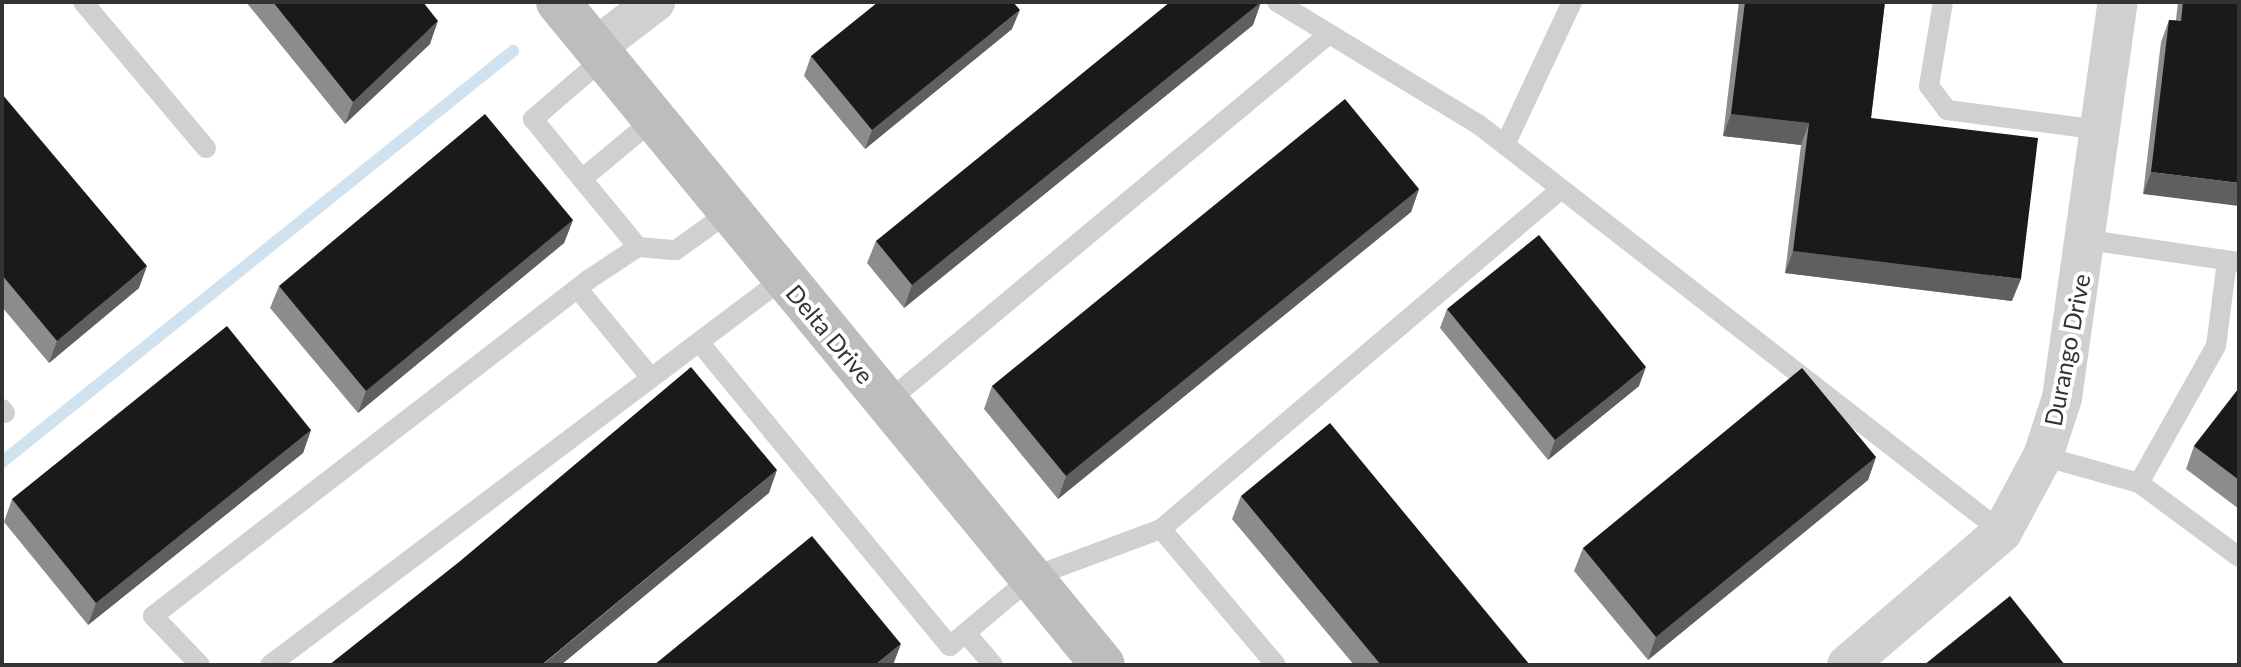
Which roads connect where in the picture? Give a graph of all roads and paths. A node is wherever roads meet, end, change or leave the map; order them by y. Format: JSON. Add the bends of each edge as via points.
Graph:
{"nodes":[{"id":1,"x":83,"y":2,"type":"edge"},
{"id":2,"x":558,"y":2,"type":"edge"},
{"id":3,"x":655,"y":2,"type":"edge"},
{"id":4,"x":1277,"y":2,"type":"edge"},
{"id":5,"x":1572,"y":2,"type":"edge"},
{"id":6,"x":1943,"y":2,"type":"edge"},
{"id":7,"x":2118,"y":2,"type":"edge"},
{"id":8,"x":1329,"y":34,"type":"junction"},
{"id":9,"x":600,"y":53,"type":"junction"},
{"id":10,"x":654,"y":119,"type":"junction"},
{"id":11,"x":2102,"y":130,"type":"junction"},
{"id":12,"x":1505,"y":145,"type":"junction"},
{"id":13,"x":206,"y":148,"type":"dead end"},
{"id":14,"x":582,"y":179,"type":"junction"},
{"id":15,"x":1561,"y":189,"type":"junction"},
{"id":16,"x":730,"y":211,"type":"junction"},
{"id":17,"x":2088,"y":240,"type":"junction"},
{"id":18,"x":638,"y":247,"type":"junction"},
{"id":19,"x":2233,"y":262,"type":"edge"},
{"id":20,"x":784,"y":278,"type":"junction"},
{"id":21,"x":578,"y":289,"type":"junction"},
{"id":22,"x":699,"y":342,"type":"junction"},
{"id":23,"x":651,"y":378,"type":"junction"},
{"id":24,"x":887,"y":402,"type":"junction"},
{"id":25,"x":2043,"y":456,"type":"junction"},
{"id":26,"x":2139,"y":483,"type":"junction"},
{"id":27,"x":1161,"y":529,"type":"junction"},
{"id":28,"x":2002,"y":532,"type":"junction"},
{"id":29,"x":2239,"y":557,"type":"edge"},
{"id":30,"x":1032,"y":577,"type":"junction"},
{"id":31,"x":966,"y":633,"type":"junction"},
{"id":32,"x":200,"y":665,"type":"edge"},
{"id":33,"x":270,"y":665,"type":"edge"},
{"id":34,"x":993,"y":665,"type":"edge"},
{"id":35,"x":1103,"y":665,"type":"edge"},
{"id":36,"x":1276,"y":665,"type":"edge"},
{"id":37,"x":1847,"y":665,"type":"edge"}],
"edges":[{"from":1,"to":13,"type":"lane"},
{"from":2,"to":9,"type":"main road","name":"Delta Drive"},
{"from":3,"to":9,"type":"street"},
{"from":4,"to":8,"type":"lane"},
{"from":5,"to":12,"type":"lane"},
{"from":6,"to":11,"type":"lane","via":[[1929,86],[1947,110]]},
{"from":7,"to":11,"type":"street","name":"Durango Drive"},
{"from":8,"to":12,"type":"lane"},
{"from":8,"to":24,"type":"lane"},
{"from":9,"to":10,"type":"main road","name":"Delta Drive"},
{"from":9,"to":14,"type":"lane","via":[[533,119]]},
{"from":10,"to":14,"type":"lane"},
{"from":10,"to":16,"type":"main road","name":"Delta Drive"},
{"from":11,"to":17,"type":"street","name":"Durango Drive"},
{"from":12,"to":15,"type":"lane"},
{"from":14,"to":18,"type":"lane"},
{"from":15,"to":27,"type":"lane"},
{"from":15,"to":28,"type":"lane"},
{"from":16,"to":18,"type":"lane","via":[[676,250]]},
{"from":16,"to":20,"type":"main road","name":"Delta Drive"},
{"from":17,"to":19,"type":"lane"},
{"from":17,"to":25,"type":"street","name":"Durango Drive","via":[[2062,398]]},
{"from":18,"to":21,"type":"lane"},
{"from":19,"to":26,"type":"lane","via":[[2216,346]]},
{"from":20,"to":22,"type":"lane"},
{"from":20,"to":24,"type":"main road","name":"Delta Drive"},
{"from":21,"to":23,"type":"lane"},
{"from":21,"to":32,"type":"lane","via":[[153,616]]},
{"from":22,"to":23,"type":"lane"},
{"from":22,"to":31,"type":"lane","via":[[950,646]]},
{"from":23,"to":33,"type":"lane"},
{"from":24,"to":30,"type":"main road","name":"Delta Drive"},
{"from":25,"to":26,"type":"lane"},
{"from":25,"to":28,"type":"street","name":"Durango Drive"},
{"from":26,"to":29,"type":"lane"},
{"from":27,"to":30,"type":"lane"},
{"from":27,"to":36,"type":"lane"},
{"from":28,"to":37,"type":"street","name":"Durango Drive"},
{"from":30,"to":31,"type":"lane"},
{"from":30,"to":35,"type":"main road","name":"Delta Drive"},
{"from":31,"to":34,"type":"lane"}]}
